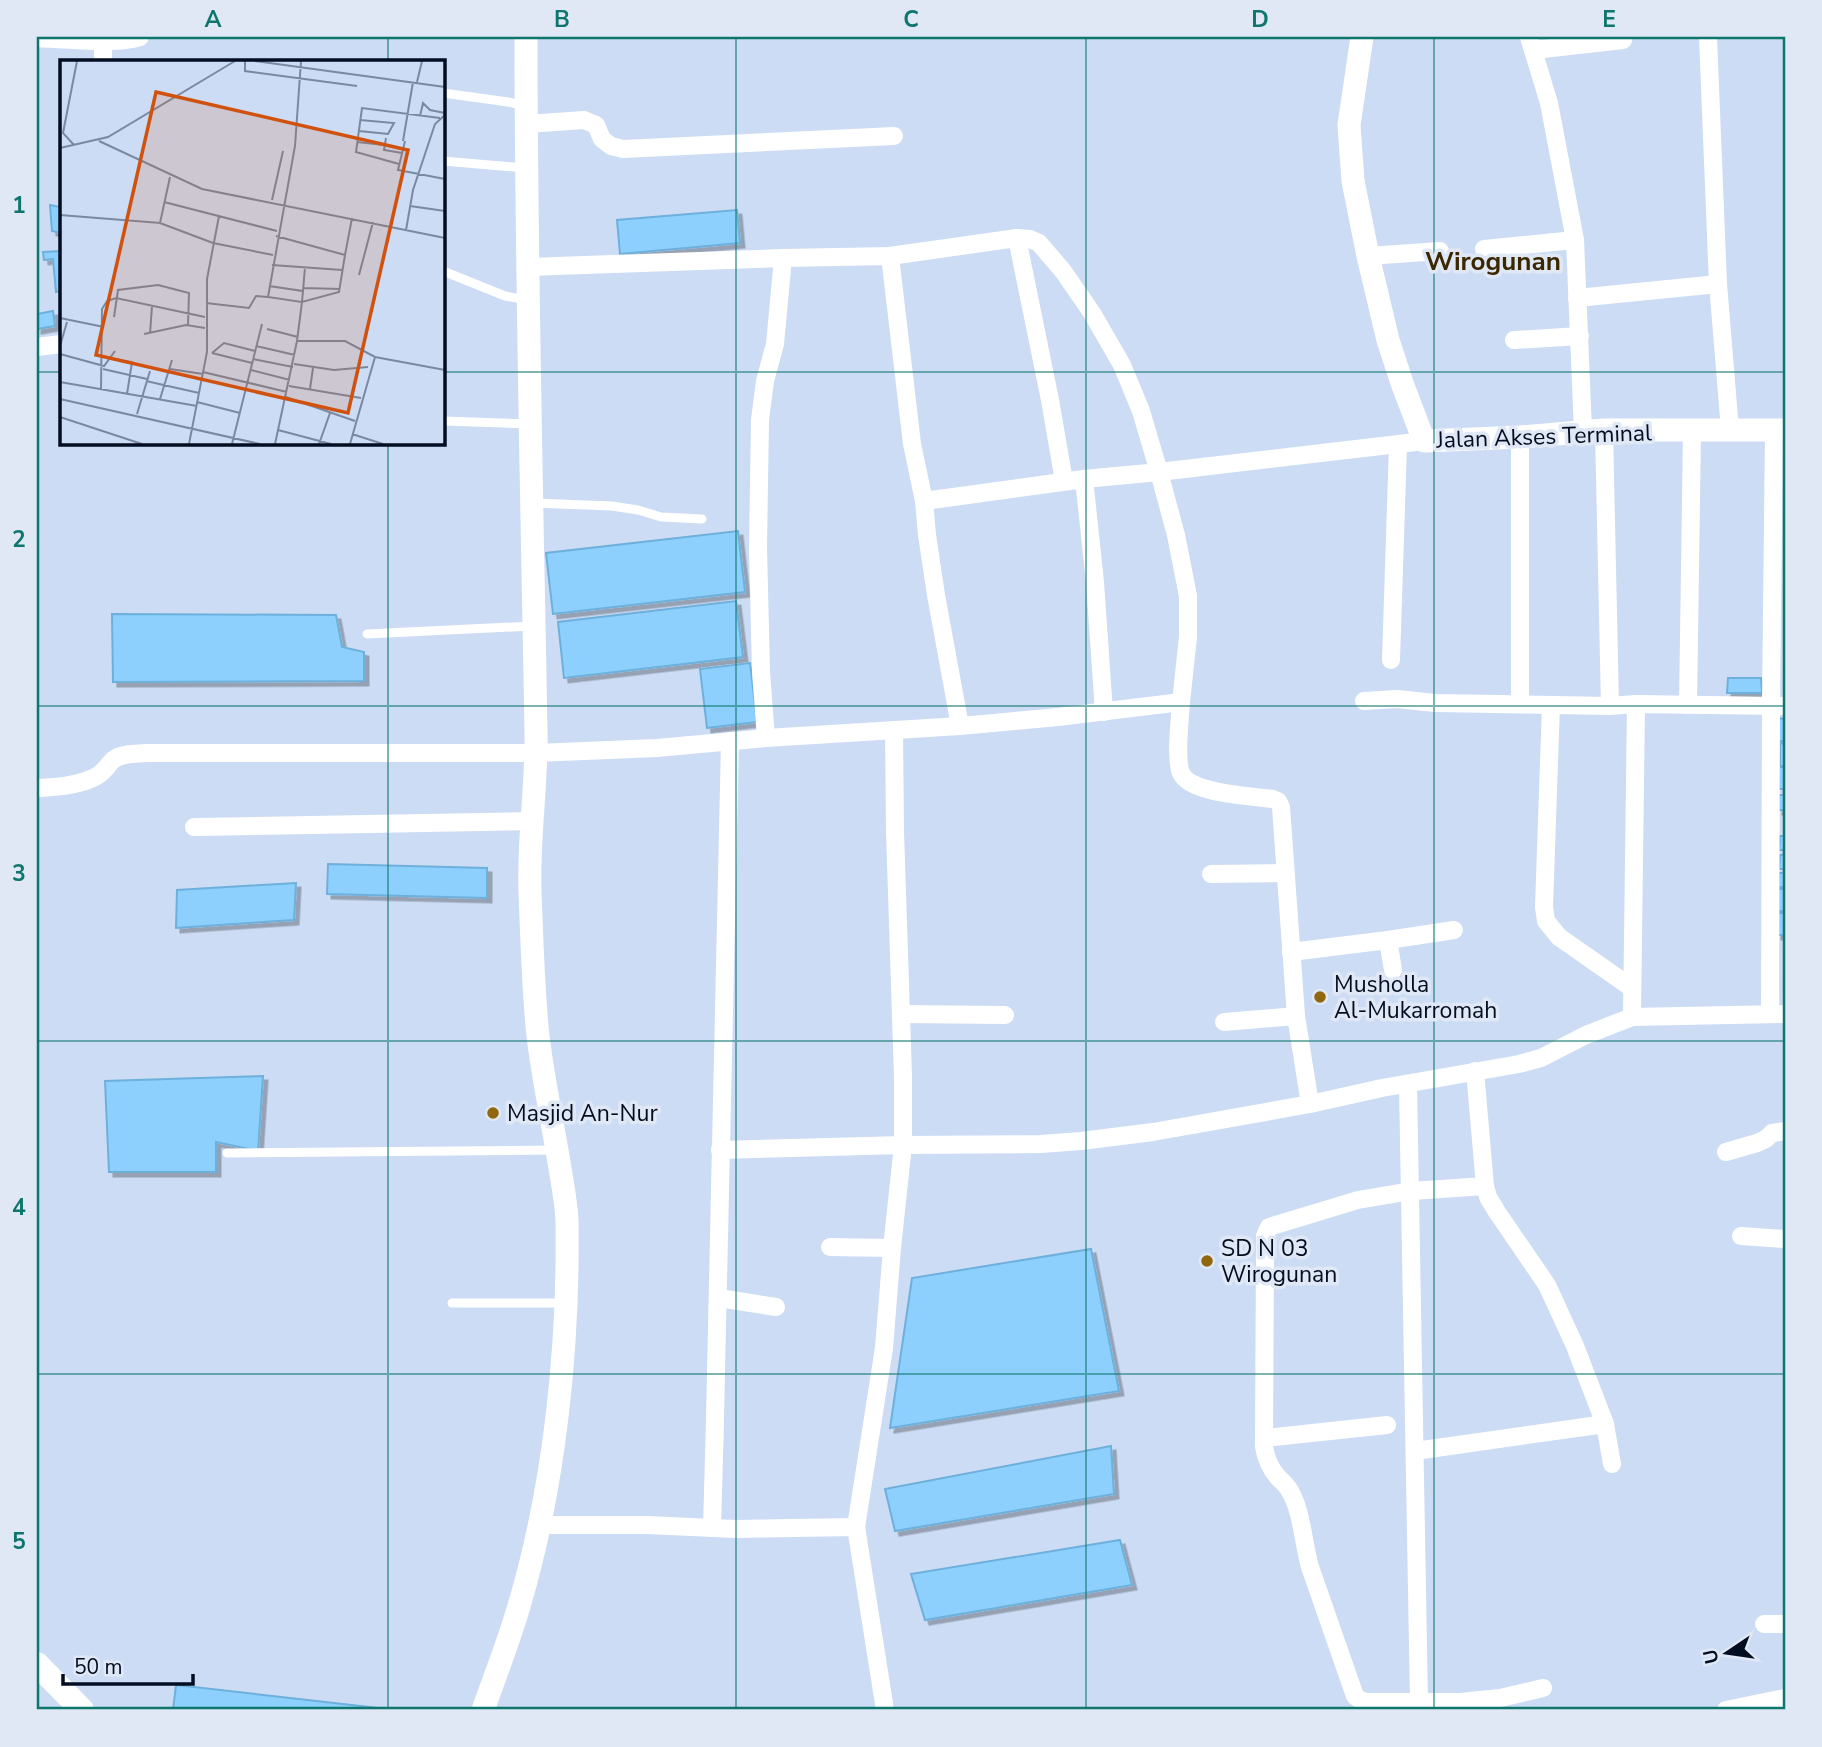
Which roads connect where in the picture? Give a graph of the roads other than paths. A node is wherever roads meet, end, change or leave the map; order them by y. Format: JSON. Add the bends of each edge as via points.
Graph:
{"nodes":[{"id":1,"x":140,"y":37,"type":"edge"},
{"id":2,"x":526,"y":37,"type":"edge"},
{"id":3,"x":1362,"y":37,"type":"edge"},
{"id":4,"x":1707,"y":37,"type":"edge"},
{"id":5,"x":37,"y":38,"type":"edge"},
{"id":6,"x":1623,"y":40,"type":"dead end"},
{"id":7,"x":103,"y":41,"type":"junction"},
{"id":8,"x":1531,"y":44,"type":"edge"},
{"id":9,"x":103,"y":60,"type":"edge"},
{"id":10,"x":444,"y":93,"type":"edge"},
{"id":11,"x":527,"y":115,"type":"junction"},
{"id":12,"x":894,"y":136,"type":"dead end"},
{"id":13,"x":444,"y":161,"type":"edge"},
{"id":14,"x":527,"y":168,"type":"junction"},
{"id":15,"x":1017,"y":238,"type":"junction"},
{"id":16,"x":1574,"y":240,"type":"junction"},
{"id":17,"x":1484,"y":249,"type":"dead end"},
{"id":18,"x":1440,"y":251,"type":"dead end"},
{"id":19,"x":890,"y":256,"type":"junction"},
{"id":20,"x":1368,"y":256,"type":"junction"},
{"id":21,"x":783,"y":258,"type":"junction"},
{"id":22,"x":528,"y":267,"type":"junction"},
{"id":23,"x":444,"y":271,"type":"edge"},
{"id":24,"x":1718,"y":284,"type":"junction"},
{"id":25,"x":1577,"y":298,"type":"junction"},
{"id":26,"x":529,"y":301,"type":"junction"},
{"id":27,"x":1580,"y":336,"type":"junction"},
{"id":28,"x":1514,"y":340,"type":"dead end"},
{"id":29,"x":60,"y":344,"type":"edge"},
{"id":30,"x":37,"y":347,"type":"edge"},
{"id":31,"x":444,"y":421,"type":"edge"},
{"id":32,"x":529,"y":424,"type":"junction"},
{"id":33,"x":1593,"y":430,"type":"junction"},
{"id":34,"x":1730,"y":430,"type":"junction"},
{"id":35,"x":1779,"y":430,"type":"edge"},
{"id":36,"x":1692,"y":431,"type":"junction"},
{"id":37,"x":1520,"y":437,"type":"junction"},
{"id":38,"x":1424,"y":441,"type":"junction"},
{"id":39,"x":1398,"y":445,"type":"junction"},
{"id":40,"x":1166,"y":471,"type":"junction"},
{"id":41,"x":1084,"y":479,"type":"junction"},
{"id":42,"x":1063,"y":481,"type":"junction"},
{"id":43,"x":924,"y":501,"type":"junction"},
{"id":44,"x":531,"y":503,"type":"junction"},
{"id":45,"x":702,"y":519,"type":"dead end"},
{"id":46,"x":534,"y":626,"type":"junction"},
{"id":47,"x":367,"y":634,"type":"dead end"},
{"id":48,"x":1391,"y":660,"type":"dead end"},
{"id":49,"x":1181,"y":702,"type":"junction"},
{"id":50,"x":1364,"y":702,"type":"dead end"},
{"id":51,"x":1520,"y":704,"type":"junction"},
{"id":52,"x":1636,"y":704,"type":"junction"},
{"id":53,"x":1551,"y":705,"type":"junction"},
{"id":54,"x":1688,"y":705,"type":"junction"},
{"id":55,"x":1610,"y":706,"type":"junction"},
{"id":56,"x":1778,"y":706,"type":"edge"},
{"id":57,"x":1104,"y":712,"type":"junction"},
{"id":58,"x":960,"y":726,"type":"junction"},
{"id":59,"x":894,"y":730,"type":"junction"},
{"id":60,"x":766,"y":738,"type":"junction"},
{"id":61,"x":730,"y":741,"type":"junction"},
{"id":62,"x":536,"y":753,"type":"junction"},
{"id":63,"x":37,"y":788,"type":"edge"},
{"id":64,"x":532,"y":821,"type":"junction"},
{"id":65,"x":194,"y":827,"type":"dead end"},
{"id":66,"x":1285,"y":873,"type":"junction"},
{"id":67,"x":1211,"y":874,"type":"dead end"},
{"id":68,"x":1454,"y":930,"type":"dead end"},
{"id":69,"x":1388,"y":940,"type":"junction"},
{"id":70,"x":1291,"y":951,"type":"junction"},
{"id":71,"x":1393,"y":970,"type":"dead end"},
{"id":72,"x":1632,"y":988,"type":"junction"},
{"id":73,"x":901,"y":1014,"type":"junction"},
{"id":74,"x":1778,"y":1014,"type":"edge"},
{"id":75,"x":1005,"y":1015,"type":"dead end"},
{"id":76,"x":1296,"y":1016,"type":"junction"},
{"id":77,"x":1632,"y":1017,"type":"junction"},
{"id":78,"x":1224,"y":1022,"type":"dead end"},
{"id":79,"x":1475,"y":1071,"type":"junction"},
{"id":80,"x":1408,"y":1084,"type":"junction"},
{"id":81,"x":1310,"y":1104,"type":"junction"},
{"id":82,"x":1785,"y":1131,"type":"edge"},
{"id":83,"x":903,"y":1145,"type":"junction"},
{"id":84,"x":557,"y":1150,"type":"junction"},
{"id":85,"x":720,"y":1150,"type":"junction"},
{"id":86,"x":1726,"y":1152,"type":"dead end"},
{"id":87,"x":227,"y":1153,"type":"dead end"},
{"id":88,"x":1485,"y":1186,"type":"junction"},
{"id":89,"x":1411,"y":1191,"type":"junction"},
{"id":90,"x":1741,"y":1236,"type":"dead end"},
{"id":91,"x":1785,"y":1239,"type":"edge"},
{"id":92,"x":830,"y":1247,"type":"dead end"},
{"id":93,"x":892,"y":1248,"type":"junction"},
{"id":94,"x":719,"y":1298,"type":"junction"},
{"id":95,"x":453,"y":1303,"type":"dead end"},
{"id":96,"x":565,"y":1303,"type":"junction"},
{"id":97,"x":776,"y":1307,"type":"dead end"},
{"id":98,"x":1605,"y":1424,"type":"junction"},
{"id":99,"x":1387,"y":1425,"type":"dead end"},
{"id":100,"x":1265,"y":1438,"type":"junction"},
{"id":101,"x":1415,"y":1451,"type":"junction"},
{"id":102,"x":1612,"y":1464,"type":"dead end"},
{"id":103,"x":539,"y":1525,"type":"junction"},
{"id":104,"x":856,"y":1527,"type":"junction"},
{"id":105,"x":712,"y":1528,"type":"junction"},
{"id":106,"x":1764,"y":1624,"type":"dead end"},
{"id":107,"x":1785,"y":1624,"type":"edge"},
{"id":108,"x":37,"y":1664,"type":"edge"},
{"id":109,"x":1543,"y":1688,"type":"dead end"},
{"id":110,"x":1785,"y":1698,"type":"edge"},
{"id":111,"x":1421,"y":1706,"type":"edge"},
{"id":112,"x":82,"y":1710,"type":"edge"},
{"id":113,"x":483,"y":1710,"type":"edge"},
{"id":114,"x":885,"y":1710,"type":"edge"},
{"id":115,"x":1726,"y":1710,"type":"edge"}],
"edges":[{"from":1,"to":7,"type":"street"},
{"from":2,"to":11,"type":"street"},
{"from":3,"to":20,"type":"street","name":"Jalan Akses Terminal","via":[[1349,125],[1353,181]]},
{"from":4,"to":24,"type":"street"},
{"from":5,"to":7,"type":"street"},
{"from":6,"to":8,"type":"street"},
{"from":7,"to":9,"type":"street"},
{"from":8,"to":16,"type":"street","via":[[1549,103]]},
{"from":10,"to":11,"type":"lane","via":[[508,102]]},
{"from":11,"to":12,"type":"street","via":[[584,120],[596,125],[611,146],[623,149]]},
{"from":11,"to":14,"type":"street"},
{"from":13,"to":14,"type":"lane"},
{"from":14,"to":22,"type":"street"},
{"from":15,"to":19,"type":"street"},
{"from":15,"to":40,"type":"street","via":[[1039,243],[1092,313],[1122,365]]},
{"from":15,"to":42,"type":"street"},
{"from":16,"to":17,"type":"street"},
{"from":16,"to":25,"type":"street"},
{"from":18,"to":20,"type":"street"},
{"from":19,"to":21,"type":"street"},
{"from":19,"to":43,"type":"street","via":[[912,444]]},
{"from":20,"to":38,"type":"street","name":"Jalan Akses Terminal","via":[[1388,340]]},
{"from":21,"to":22,"type":"street"},
{"from":21,"to":60,"type":"street","via":[[775,344],[760,421],[758,548]]},
{"from":22,"to":26,"type":"street"},
{"from":23,"to":26,"type":"lane"},
{"from":24,"to":25,"type":"street"},
{"from":24,"to":34,"type":"street"},
{"from":25,"to":27,"type":"street"},
{"from":26,"to":32,"type":"street"},
{"from":27,"to":28,"type":"street"},
{"from":27,"to":33,"type":"street"},
{"from":29,"to":30,"type":"street"},
{"from":31,"to":32,"type":"lane"},
{"from":32,"to":44,"type":"street"},
{"from":33,"to":36,"type":"street","name":"Jalan Akses Terminal"},
{"from":33,"to":37,"type":"street","name":"Jalan Akses Terminal"},
{"from":33,"to":55,"type":"street"},
{"from":34,"to":35,"type":"street","name":"Jalan Akses Terminal"},
{"from":34,"to":36,"type":"street","name":"Jalan Akses Terminal"},
{"from":35,"to":56,"type":"street"},
{"from":36,"to":54,"type":"street"},
{"from":37,"to":38,"type":"street","name":"Jalan Akses Terminal"},
{"from":37,"to":51,"type":"street"},
{"from":38,"to":39,"type":"street"},
{"from":39,"to":40,"type":"street"},
{"from":39,"to":48,"type":"street"},
{"from":40,"to":41,"type":"street"},
{"from":40,"to":49,"type":"street","via":[[1188,596]]},
{"from":41,"to":42,"type":"street"},
{"from":41,"to":57,"type":"street"},
{"from":42,"to":43,"type":"street"},
{"from":43,"to":58,"type":"street"},
{"from":44,"to":45,"type":"lane","via":[[612,506],[661,517]]},
{"from":44,"to":46,"type":"street"},
{"from":46,"to":47,"type":"lane"},
{"from":46,"to":62,"type":"street"},
{"from":49,"to":57,"type":"street"},
{"from":49,"to":66,"type":"street","via":[[1181,774],[1190,785],[1203,790],[1278,802]]},
{"from":50,"to":51,"type":"street"},
{"from":51,"to":53,"type":"street"},
{"from":52,"to":54,"type":"street"},
{"from":52,"to":55,"type":"street"},
{"from":52,"to":72,"type":"street"},
{"from":53,"to":55,"type":"street"},
{"from":53,"to":72,"type":"street","via":[[1546,921],[1559,937]]},
{"from":54,"to":56,"type":"street"},
{"from":56,"to":74,"type":"street"},
{"from":57,"to":58,"type":"street"},
{"from":58,"to":59,"type":"street"},
{"from":59,"to":60,"type":"street"},
{"from":59,"to":73,"type":"street"},
{"from":60,"to":61,"type":"street"},
{"from":61,"to":62,"type":"street"},
{"from":61,"to":85,"type":"street"},
{"from":62,"to":63,"type":"street","via":[[146,753],[113,759],[104,772],[91,779]]},
{"from":62,"to":64,"type":"street"},
{"from":64,"to":65,"type":"street"},
{"from":64,"to":84,"type":"street","via":[[530,886],[538,1037]]},
{"from":66,"to":67,"type":"street"},
{"from":66,"to":70,"type":"street"},
{"from":68,"to":69,"type":"street"},
{"from":69,"to":70,"type":"street"},
{"from":69,"to":71,"type":"street"},
{"from":70,"to":76,"type":"street"},
{"from":72,"to":77,"type":"street"},
{"from":73,"to":75,"type":"street"},
{"from":73,"to":83,"type":"street"},
{"from":74,"to":77,"type":"street"},
{"from":76,"to":78,"type":"street"},
{"from":76,"to":81,"type":"street"},
{"from":77,"to":79,"type":"street","via":[[1541,1058]]},
{"from":79,"to":80,"type":"street"},
{"from":79,"to":88,"type":"street"},
{"from":80,"to":81,"type":"street"},
{"from":80,"to":89,"type":"street"},
{"from":81,"to":83,"type":"street","via":[[1081,1141]]},
{"from":82,"to":86,"type":"street"},
{"from":83,"to":85,"type":"street"},
{"from":83,"to":93,"type":"street"},
{"from":84,"to":87,"type":"lane"},
{"from":84,"to":96,"type":"street","via":[[567,1216]]},
{"from":85,"to":94,"type":"street"},
{"from":88,"to":89,"type":"street"},
{"from":88,"to":98,"type":"street","via":[[1497,1212],[1547,1284]]},
{"from":89,"to":100,"type":"street","via":[[1358,1200],[1269,1227],[1265,1236]]},
{"from":89,"to":101,"type":"street"},
{"from":90,"to":91,"type":"street"},
{"from":92,"to":93,"type":"street"},
{"from":93,"to":104,"type":"street","via":[[884,1348]]},
{"from":94,"to":97,"type":"street"},
{"from":94,"to":105,"type":"street"},
{"from":95,"to":96,"type":"lane"},
{"from":96,"to":103,"type":"street","via":[[553,1449]]},
{"from":98,"to":101,"type":"street"},
{"from":98,"to":102,"type":"street"},
{"from":99,"to":100,"type":"street"},
{"from":100,"to":111,"type":"street","via":[[1267,1462],[1288,1488],[1297,1509],[1305,1549],[1355,1696],[1366,1702]]},
{"from":101,"to":111,"type":"street"},
{"from":103,"to":105,"type":"street"},
{"from":103,"to":113,"type":"street","via":[[519,1606]]},
{"from":104,"to":105,"type":"street"},
{"from":104,"to":114,"type":"street"},
{"from":106,"to":107,"type":"street"},
{"from":108,"to":112,"type":"main road"},
{"from":109,"to":111,"type":"street","via":[[1500,1698]]},
{"from":110,"to":115,"type":"street"}]}
